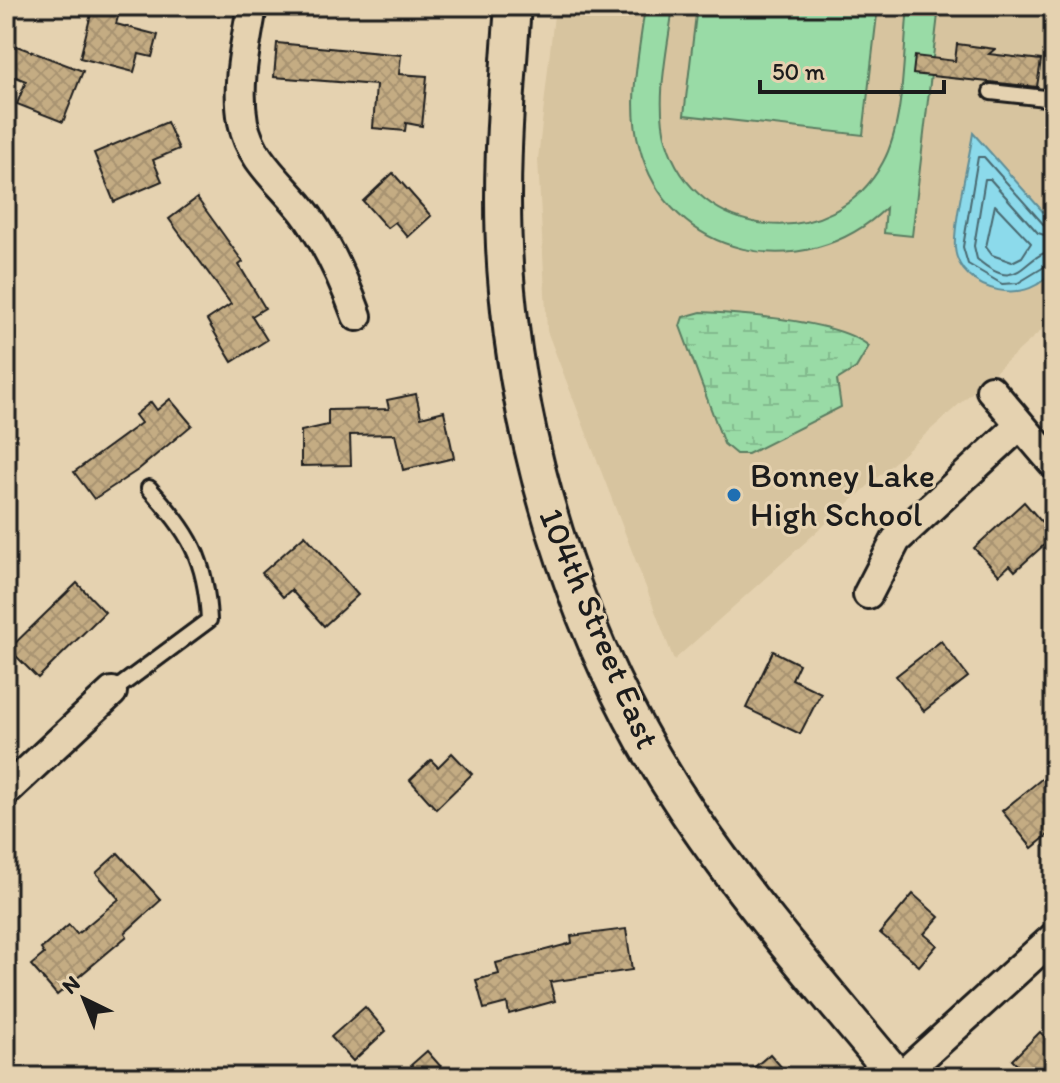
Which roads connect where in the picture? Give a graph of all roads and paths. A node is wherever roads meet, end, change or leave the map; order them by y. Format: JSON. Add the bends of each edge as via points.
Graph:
{"nodes":[{"id":1,"x":252,"y":6,"type":"edge"},
{"id":2,"x":513,"y":6,"type":"edge"},
{"id":3,"x":991,"y":92,"type":"dead end"},
{"id":4,"x":1054,"y":99,"type":"edge"},
{"id":5,"x":357,"y":316,"type":"dead end"},
{"id":6,"x":991,"y":390,"type":"dead end"},
{"id":7,"x":1020,"y":425,"type":"junction"},
{"id":8,"x":1054,"y":464,"type":"edge"},
{"id":9,"x":149,"y":488,"type":"dead end"},
{"id":10,"x":868,"y":594,"type":"dead end"},
{"id":11,"x":112,"y":692,"type":"joint"},
{"id":12,"x":6,"y":791,"type":"edge"},
{"id":13,"x":1054,"y":937,"type":"edge"},
{"id":14,"x":898,"y":1077,"type":"edge"}],
"edges":[{"from":1,"to":5,"type":"street","via":[[239,93],[250,144],[337,261]]},
{"from":2,"to":14,"type":"street","name":"104th Street East","via":[[505,122],[506,289],[518,381],[561,553],[629,711],[685,809],[734,879]]},
{"from":3,"to":4,"type":"lane"},
{"from":6,"to":7,"type":"street"},
{"from":7,"to":8,"type":"street"},
{"from":7,"to":10,"type":"street","via":[[896,540]]},
{"from":9,"to":11,"type":"lane","via":[[179,520],[199,558],[209,620]]},
{"from":11,"to":12,"type":"street"},
{"from":13,"to":14,"type":"street"}]}
